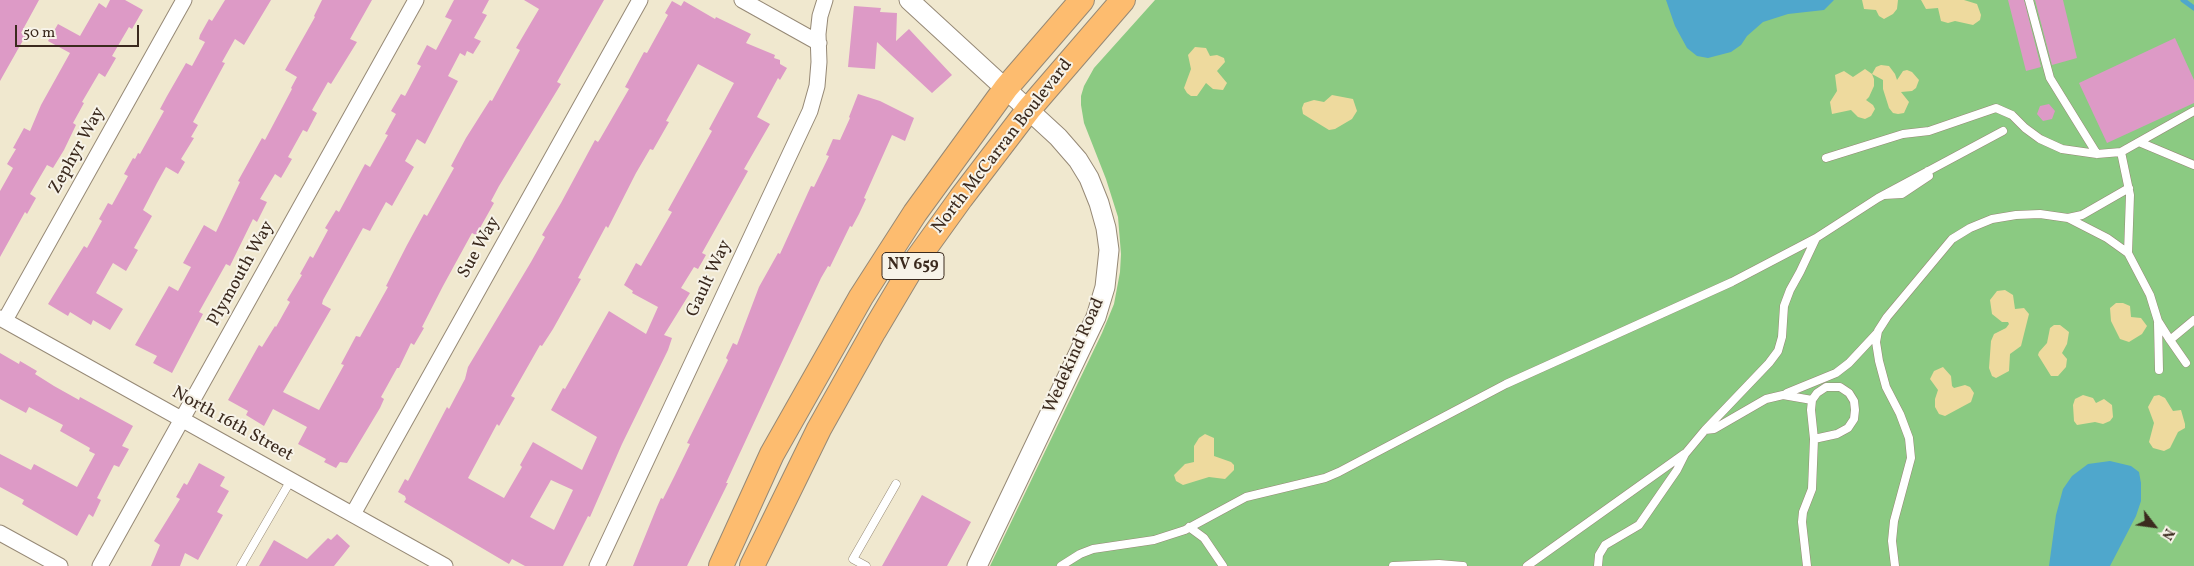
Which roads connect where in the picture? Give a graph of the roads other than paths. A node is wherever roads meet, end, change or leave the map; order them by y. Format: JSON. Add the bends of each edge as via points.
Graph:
{"nodes":[{"id":1,"x":184,"y":0,"type":"edge"},
{"id":2,"x":416,"y":0,"type":"edge"},
{"id":3,"x":640,"y":0,"type":"edge"},
{"id":4,"x":742,"y":0,"type":"edge"},
{"id":5,"x":825,"y":0,"type":"edge"},
{"id":6,"x":909,"y":0,"type":"edge"},
{"id":7,"x":1082,"y":0,"type":"edge"},
{"id":8,"x":1123,"y":0,"type":"edge"},
{"id":9,"x":2029,"y":0,"type":"edge"},
{"id":10,"x":819,"y":43,"type":"junction"},
{"id":11,"x":1006,"y":88,"type":"junction"},
{"id":12,"x":1029,"y":109,"type":"junction"},
{"id":13,"x":2194,"y":111,"type":"edge"},
{"id":14,"x":2003,"y":131,"type":"dead end"},
{"id":15,"x":2139,"y":142,"type":"junction"},
{"id":16,"x":2121,"y":152,"type":"junction"},
{"id":17,"x":2097,"y":154,"type":"junction"},
{"id":18,"x":1826,"y":158,"type":"dead end"},
{"id":19,"x":2194,"y":165,"type":"edge"},
{"id":20,"x":2130,"y":188,"type":"junction"},
{"id":21,"x":2068,"y":218,"type":"junction"},
{"id":22,"x":1816,"y":238,"type":"junction"},
{"id":23,"x":2128,"y":253,"type":"junction"},
{"id":24,"x":2,"y":319,"type":"edge"},
{"id":25,"x":2194,"y":320,"type":"edge"},
{"id":26,"x":2158,"y":321,"type":"junction"},
{"id":27,"x":1878,"y":331,"type":"junction"},
{"id":28,"x":2170,"y":340,"type":"junction"},
{"id":29,"x":2186,"y":363,"type":"dead end"},
{"id":30,"x":2159,"y":370,"type":"dead end"},
{"id":31,"x":1783,"y":395,"type":"junction"},
{"id":32,"x":1812,"y":400,"type":"junction"},
{"id":33,"x":182,"y":419,"type":"junction"},
{"id":34,"x":1705,"y":430,"type":"junction"},
{"id":35,"x":1814,"y":439,"type":"junction"},
{"id":36,"x":1686,"y":453,"type":"junction"},
{"id":37,"x":291,"y":480,"type":"junction"},
{"id":38,"x":896,"y":484,"type":"dead end"},
{"id":39,"x":353,"y":514,"type":"junction"},
{"id":40,"x":1189,"y":527,"type":"junction"},
{"id":41,"x":0,"y":533,"type":"edge"},
{"id":42,"x":851,"y":562,"type":"edge"},
{"id":43,"x":60,"y":566,"type":"edge"},
{"id":44,"x":100,"y":566,"type":"edge"},
{"id":45,"x":241,"y":566,"type":"edge"},
{"id":46,"x":445,"y":566,"type":"edge"},
{"id":47,"x":597,"y":566,"type":"edge"},
{"id":48,"x":721,"y":566,"type":"edge"},
{"id":49,"x":752,"y":566,"type":"edge"},
{"id":50,"x":866,"y":566,"type":"edge"},
{"id":51,"x":977,"y":566,"type":"edge"},
{"id":52,"x":1061,"y":566,"type":"edge"},
{"id":53,"x":1223,"y":566,"type":"edge"},
{"id":54,"x":1393,"y":566,"type":"edge"},
{"id":55,"x":1463,"y":566,"type":"edge"},
{"id":56,"x":1527,"y":566,"type":"edge"},
{"id":57,"x":1598,"y":566,"type":"edge"},
{"id":58,"x":1807,"y":566,"type":"edge"},
{"id":59,"x":1896,"y":566,"type":"edge"}],
"edges":[{"from":1,"to":24,"type":"street","name":"Zephyr Way"},
{"from":2,"to":33,"type":"street","name":"Plymouth Way"},
{"from":3,"to":39,"type":"street","name":"Sue Way"},
{"from":4,"to":10,"type":"street"},
{"from":5,"to":10,"type":"street","name":"Gault Way","via":[[820,16]]},
{"from":6,"to":11,"type":"street","name":"Wedekind Road"},
{"from":7,"to":11,"type":"main road","name":"North McCarran Boulevard","number":"NV 659"},
{"from":8,"to":12,"type":"main road","name":"North McCarran Boulevard","number":"NV 659"},
{"from":9,"to":17,"type":"lane","via":[[2050,78]]},
{"from":10,"to":47,"type":"street","name":"Gault Way","via":[[817,86],[810,111]]},
{"from":11,"to":12,"type":"street","name":"Wedekind Road"},
{"from":11,"to":48,"type":"main road","name":"North McCarran Boulevard","number":"NV 659","via":[[916,213],[861,297],[772,454]]},
{"from":12,"to":49,"type":"main road","name":"North McCarran Boulevard","number":"NV 659","via":[[961,198],[901,285],[819,429]]},
{"from":12,"to":51,"type":"street","name":"Wedekind Road","via":[[1058,137],[1089,178],[1106,228],[1109,250],[1105,287],[1096,317]]},
{"from":13,"to":15,"type":"lane"},
{"from":14,"to":22,"type":"lane","via":[[1883,195]]},
{"from":15,"to":16,"type":"lane"},
{"from":15,"to":19,"type":"lane"},
{"from":16,"to":17,"type":"lane"},
{"from":16,"to":20,"type":"lane"},
{"from":17,"to":18,"type":"lane","via":[[2062,148],[2040,139],[2012,115],[1996,108],[1930,131],[1903,134]]},
{"from":20,"to":21,"type":"lane"},
{"from":20,"to":23,"type":"lane"},
{"from":21,"to":23,"type":"lane"},
{"from":21,"to":27,"type":"lane","via":[[2016,215],[1992,219],[1970,228],[1952,239]]},
{"from":22,"to":34,"type":"lane","via":[[1787,298],[1778,351],[1770,364]]},
{"from":22,"to":40,"type":"lane","via":[[1732,282],[1506,384],[1339,472],[1246,497]]},
{"from":23,"to":26,"type":"lane","via":[[2150,296]]},
{"from":24,"to":33,"type":"street","name":"North 16th Street"},
{"from":25,"to":28,"type":"lane"},
{"from":26,"to":28,"type":"lane"},
{"from":26,"to":30,"type":"lane"},
{"from":27,"to":31,"type":"lane","via":[[1836,373]]},
{"from":27,"to":59,"type":"lane","via":[[1879,361],[1886,387],[1909,438],[1911,458],[1894,521],[1892,542]]},
{"from":28,"to":29,"type":"lane"},
{"from":31,"to":32,"type":"lane"},
{"from":31,"to":34,"type":"lane","via":[[1766,399]]},
{"from":32,"to":35,"type":"lane"},
{"from":32,"to":35,"type":"lane","via":[[1826,387],[1840,387],[1849,393],[1855,410],[1848,428]]},
{"from":33,"to":37,"type":"street","name":"North 16th Street"},
{"from":33,"to":44,"type":"street","name":"Plymouth Way"},
{"from":34,"to":36,"type":"lane"},
{"from":35,"to":58,"type":"lane","via":[[1812,489],[1802,522]]},
{"from":36,"to":56,"type":"lane"},
{"from":36,"to":57,"type":"lane","via":[[1650,512],[1639,525],[1605,545]]},
{"from":37,"to":39,"type":"street","name":"North 16th Street"},
{"from":37,"to":45,"type":"lane"},
{"from":38,"to":42,"type":"lane"},
{"from":39,"to":46,"type":"street","name":"North 16th Street"},
{"from":40,"to":52,"type":"lane","via":[[1154,540],[1093,549]]},
{"from":40,"to":53,"type":"lane","via":[[1204,538]]},
{"from":41,"to":43,"type":"street"},
{"from":42,"to":50,"type":"lane"},
{"from":54,"to":55,"type":"lane"}]}
